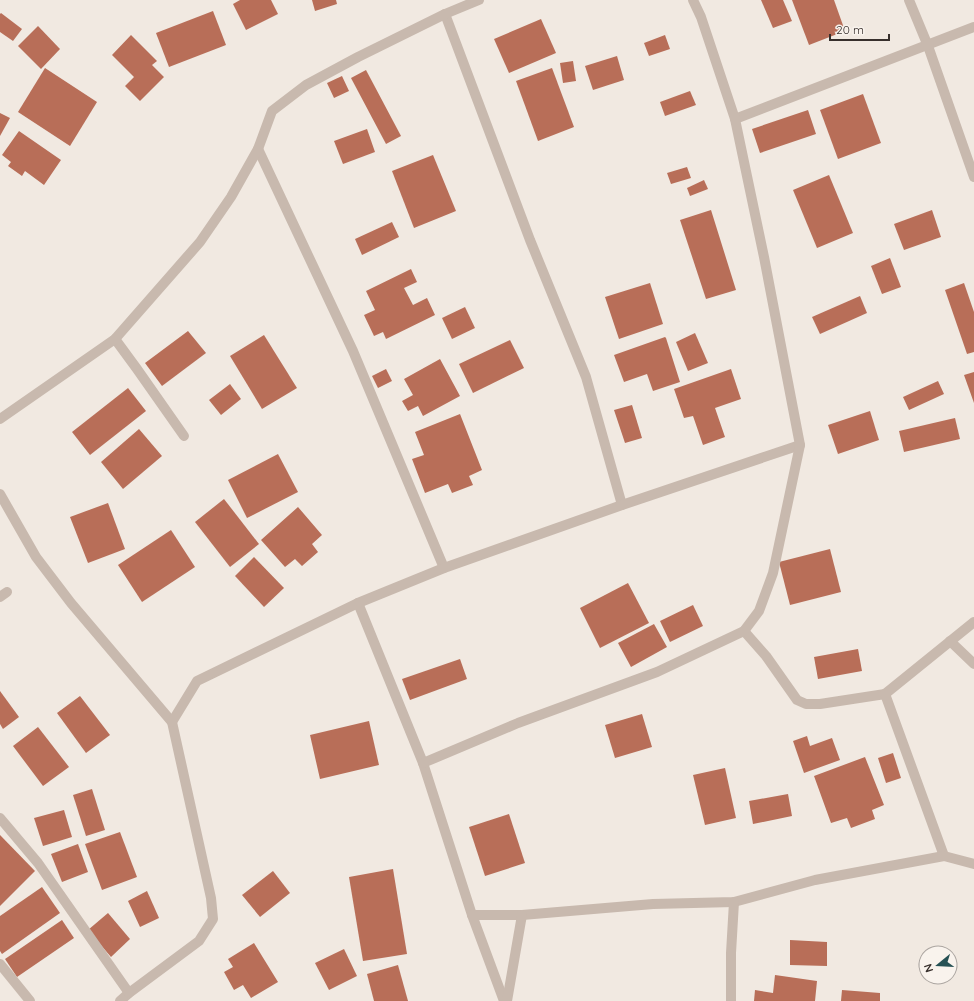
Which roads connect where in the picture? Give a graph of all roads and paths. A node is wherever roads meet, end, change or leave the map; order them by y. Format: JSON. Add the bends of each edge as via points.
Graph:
{"nodes":[{"id":1,"x":480,"y":0,"type":"edge"},
{"id":2,"x":693,"y":0,"type":"edge"},
{"id":3,"x":909,"y":0,"type":"edge"},
{"id":4,"x":445,"y":14,"type":"junction"},
{"id":5,"x":974,"y":27,"type":"edge"},
{"id":6,"x":928,"y":46,"type":"junction"},
{"id":7,"x":735,"y":119,"type":"junction"},
{"id":8,"x":258,"y":149,"type":"junction"},
{"id":9,"x":974,"y":177,"type":"edge"},
{"id":10,"x":114,"y":339,"type":"junction"},
{"id":11,"x":0,"y":419,"type":"edge"},
{"id":12,"x":184,"y":436,"type":"dead end"},
{"id":13,"x":800,"y":445,"type":"junction"},
{"id":14,"x":0,"y":494,"type":"edge"},
{"id":15,"x":622,"y":505,"type":"junction"},
{"id":16,"x":444,"y":568,"type":"junction"},
{"id":17,"x":358,"y":603,"type":"junction"},
{"id":18,"x":974,"y":622,"type":"edge"},
{"id":19,"x":744,"y":631,"type":"junction"},
{"id":20,"x":950,"y":640,"type":"junction"},
{"id":21,"x":974,"y":664,"type":"edge"},
{"id":22,"x":886,"y":694,"type":"junction"},
{"id":23,"x":172,"y":722,"type":"junction"},
{"id":24,"x":423,"y":763,"type":"junction"},
{"id":25,"x":0,"y":818,"type":"edge"},
{"id":26,"x":944,"y":856,"type":"junction"},
{"id":27,"x":974,"y":864,"type":"edge"},
{"id":28,"x":734,"y":902,"type":"junction"},
{"id":29,"x":472,"y":915,"type":"junction"},
{"id":30,"x":522,"y":915,"type":"junction"},
{"id":31,"x":0,"y":964,"type":"edge"},
{"id":32,"x":129,"y":993,"type":"junction"},
{"id":33,"x":30,"y":1001,"type":"edge"},
{"id":34,"x":120,"y":1001,"type":"edge"},
{"id":35,"x":506,"y":1001,"type":"edge"},
{"id":36,"x":731,"y":1001,"type":"edge"}],
"edges":[{"from":1,"to":4,"type":"street"},
{"from":2,"to":7,"type":"street"},
{"from":3,"to":6,"type":"street"},
{"from":4,"to":8,"type":"street","via":[[306,85],[272,111]]},
{"from":4,"to":15,"type":"street","via":[[530,240],[586,377]]},
{"from":5,"to":6,"type":"street"},
{"from":6,"to":7,"type":"street"},
{"from":6,"to":9,"type":"street"},
{"from":7,"to":13,"type":"street"},
{"from":8,"to":10,"type":"street","via":[[232,197],[200,242]]},
{"from":8,"to":16,"type":"street","via":[[353,351]]},
{"from":10,"to":11,"type":"street"},
{"from":10,"to":12,"type":"street"},
{"from":13,"to":15,"type":"street"},
{"from":13,"to":19,"type":"street","via":[[773,573],[759,611]]},
{"from":14,"to":23,"type":"street","via":[[36,557],[71,603]]},
{"from":15,"to":16,"type":"street"},
{"from":16,"to":17,"type":"street"},
{"from":17,"to":23,"type":"street","via":[[197,681]]},
{"from":17,"to":24,"type":"street"},
{"from":18,"to":20,"type":"street"},
{"from":19,"to":22,"type":"street","via":[[766,656],[797,700],[806,704]]},
{"from":19,"to":24,"type":"street","via":[[657,672],[518,722]]},
{"from":20,"to":21,"type":"street"},
{"from":20,"to":22,"type":"street"},
{"from":22,"to":26,"type":"street"},
{"from":23,"to":32,"type":"street","via":[[211,898],[213,919],[199,940]]},
{"from":24,"to":29,"type":"street"},
{"from":25,"to":32,"type":"street","via":[[38,863]]},
{"from":26,"to":27,"type":"street"},
{"from":26,"to":28,"type":"street","via":[[815,880]]},
{"from":28,"to":30,"type":"street","via":[[653,904]]},
{"from":28,"to":36,"type":"street"},
{"from":29,"to":30,"type":"street"},
{"from":29,"to":35,"type":"street"},
{"from":30,"to":35,"type":"street"},
{"from":31,"to":33,"type":"street"},
{"from":32,"to":34,"type":"street"}]}
